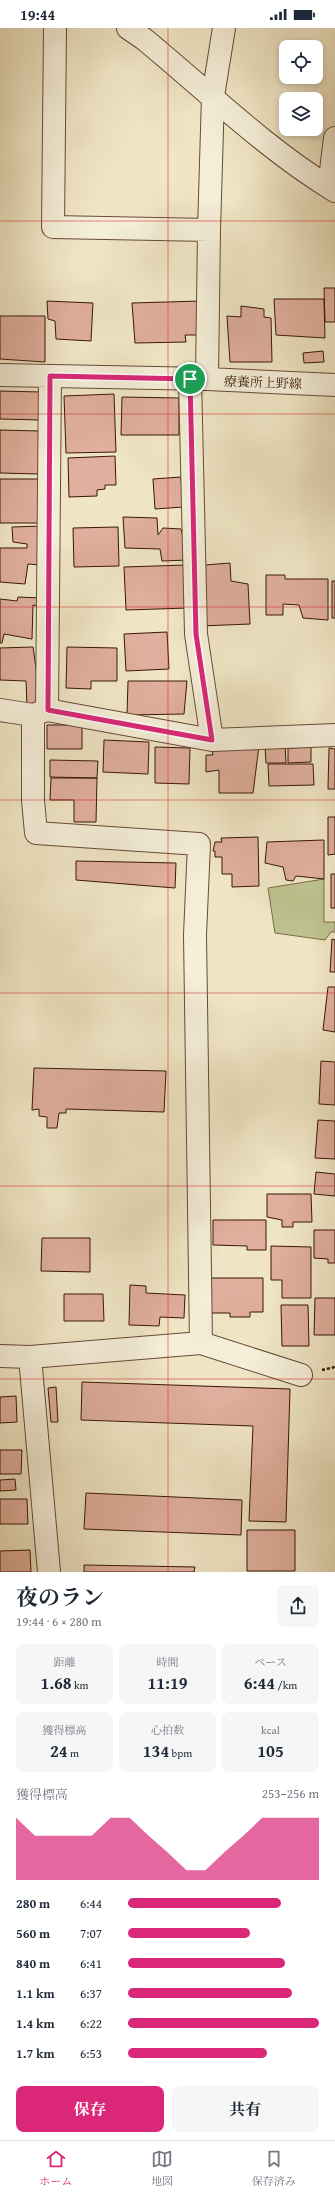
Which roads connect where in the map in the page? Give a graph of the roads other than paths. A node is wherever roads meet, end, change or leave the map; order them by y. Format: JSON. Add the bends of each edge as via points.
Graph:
{"nodes":[{"id":1,"x":55,"y":28,"type":"edge"},
{"id":2,"x":128,"y":28,"type":"edge"},
{"id":3,"x":224,"y":28,"type":"edge"},
{"id":4,"x":213,"y":96,"type":"junction"},
{"id":5,"x":335,"y":138,"type":"edge"},
{"id":6,"x":332,"y":189,"type":"edge"},
{"id":7,"x":209,"y":230,"type":"junction"},
{"id":8,"x":0,"y":375,"type":"edge"},
{"id":9,"x":50,"y":376,"type":"junction"},
{"id":10,"x":199,"y":379,"type":"junction"},
{"id":11,"x":335,"y":385,"type":"edge"},
{"id":12,"x":0,"y":710,"type":"edge"},
{"id":13,"x":40,"y":713,"type":"junction"},
{"id":14,"x":335,"y":735,"type":"edge"},
{"id":15,"x":212,"y":740,"type":"junction"},
{"id":16,"x":201,"y":1343,"type":"junction"},
{"id":17,"x":0,"y":1356,"type":"edge"},
{"id":18,"x":30,"y":1356,"type":"junction"},
{"id":19,"x":301,"y":1375,"type":"dead end"},
{"id":20,"x":49,"y":1572,"type":"edge"}],
"edges":[{"from":1,"to":7,"type":"street","via":[[53,227]]},
{"from":2,"to":4,"type":"street"},
{"from":3,"to":4,"type":"street"},
{"from":4,"to":6,"type":"street","via":[[259,137],[308,175]]},
{"from":4,"to":7,"type":"street"},
{"from":5,"to":6,"type":"street"},
{"from":7,"to":10,"type":"street"},
{"from":8,"to":9,"type":"street","name":"療養所上野線"},
{"from":9,"to":10,"type":"street","name":"療養所上野線"},
{"from":9,"to":13,"type":"street"},
{"from":10,"to":11,"type":"street","name":"療養所上野線"},
{"from":10,"to":15,"type":"street","via":[[196,634]]},
{"from":12,"to":13,"type":"street"},
{"from":13,"to":15,"type":"street"},
{"from":13,"to":16,"type":"street","via":[[33,800],[36,833],[199,844],[195,935]]},
{"from":14,"to":15,"type":"street"},
{"from":16,"to":18,"type":"street"},
{"from":16,"to":19,"type":"street"},
{"from":17,"to":18,"type":"street"},
{"from":18,"to":20,"type":"street"}]}
